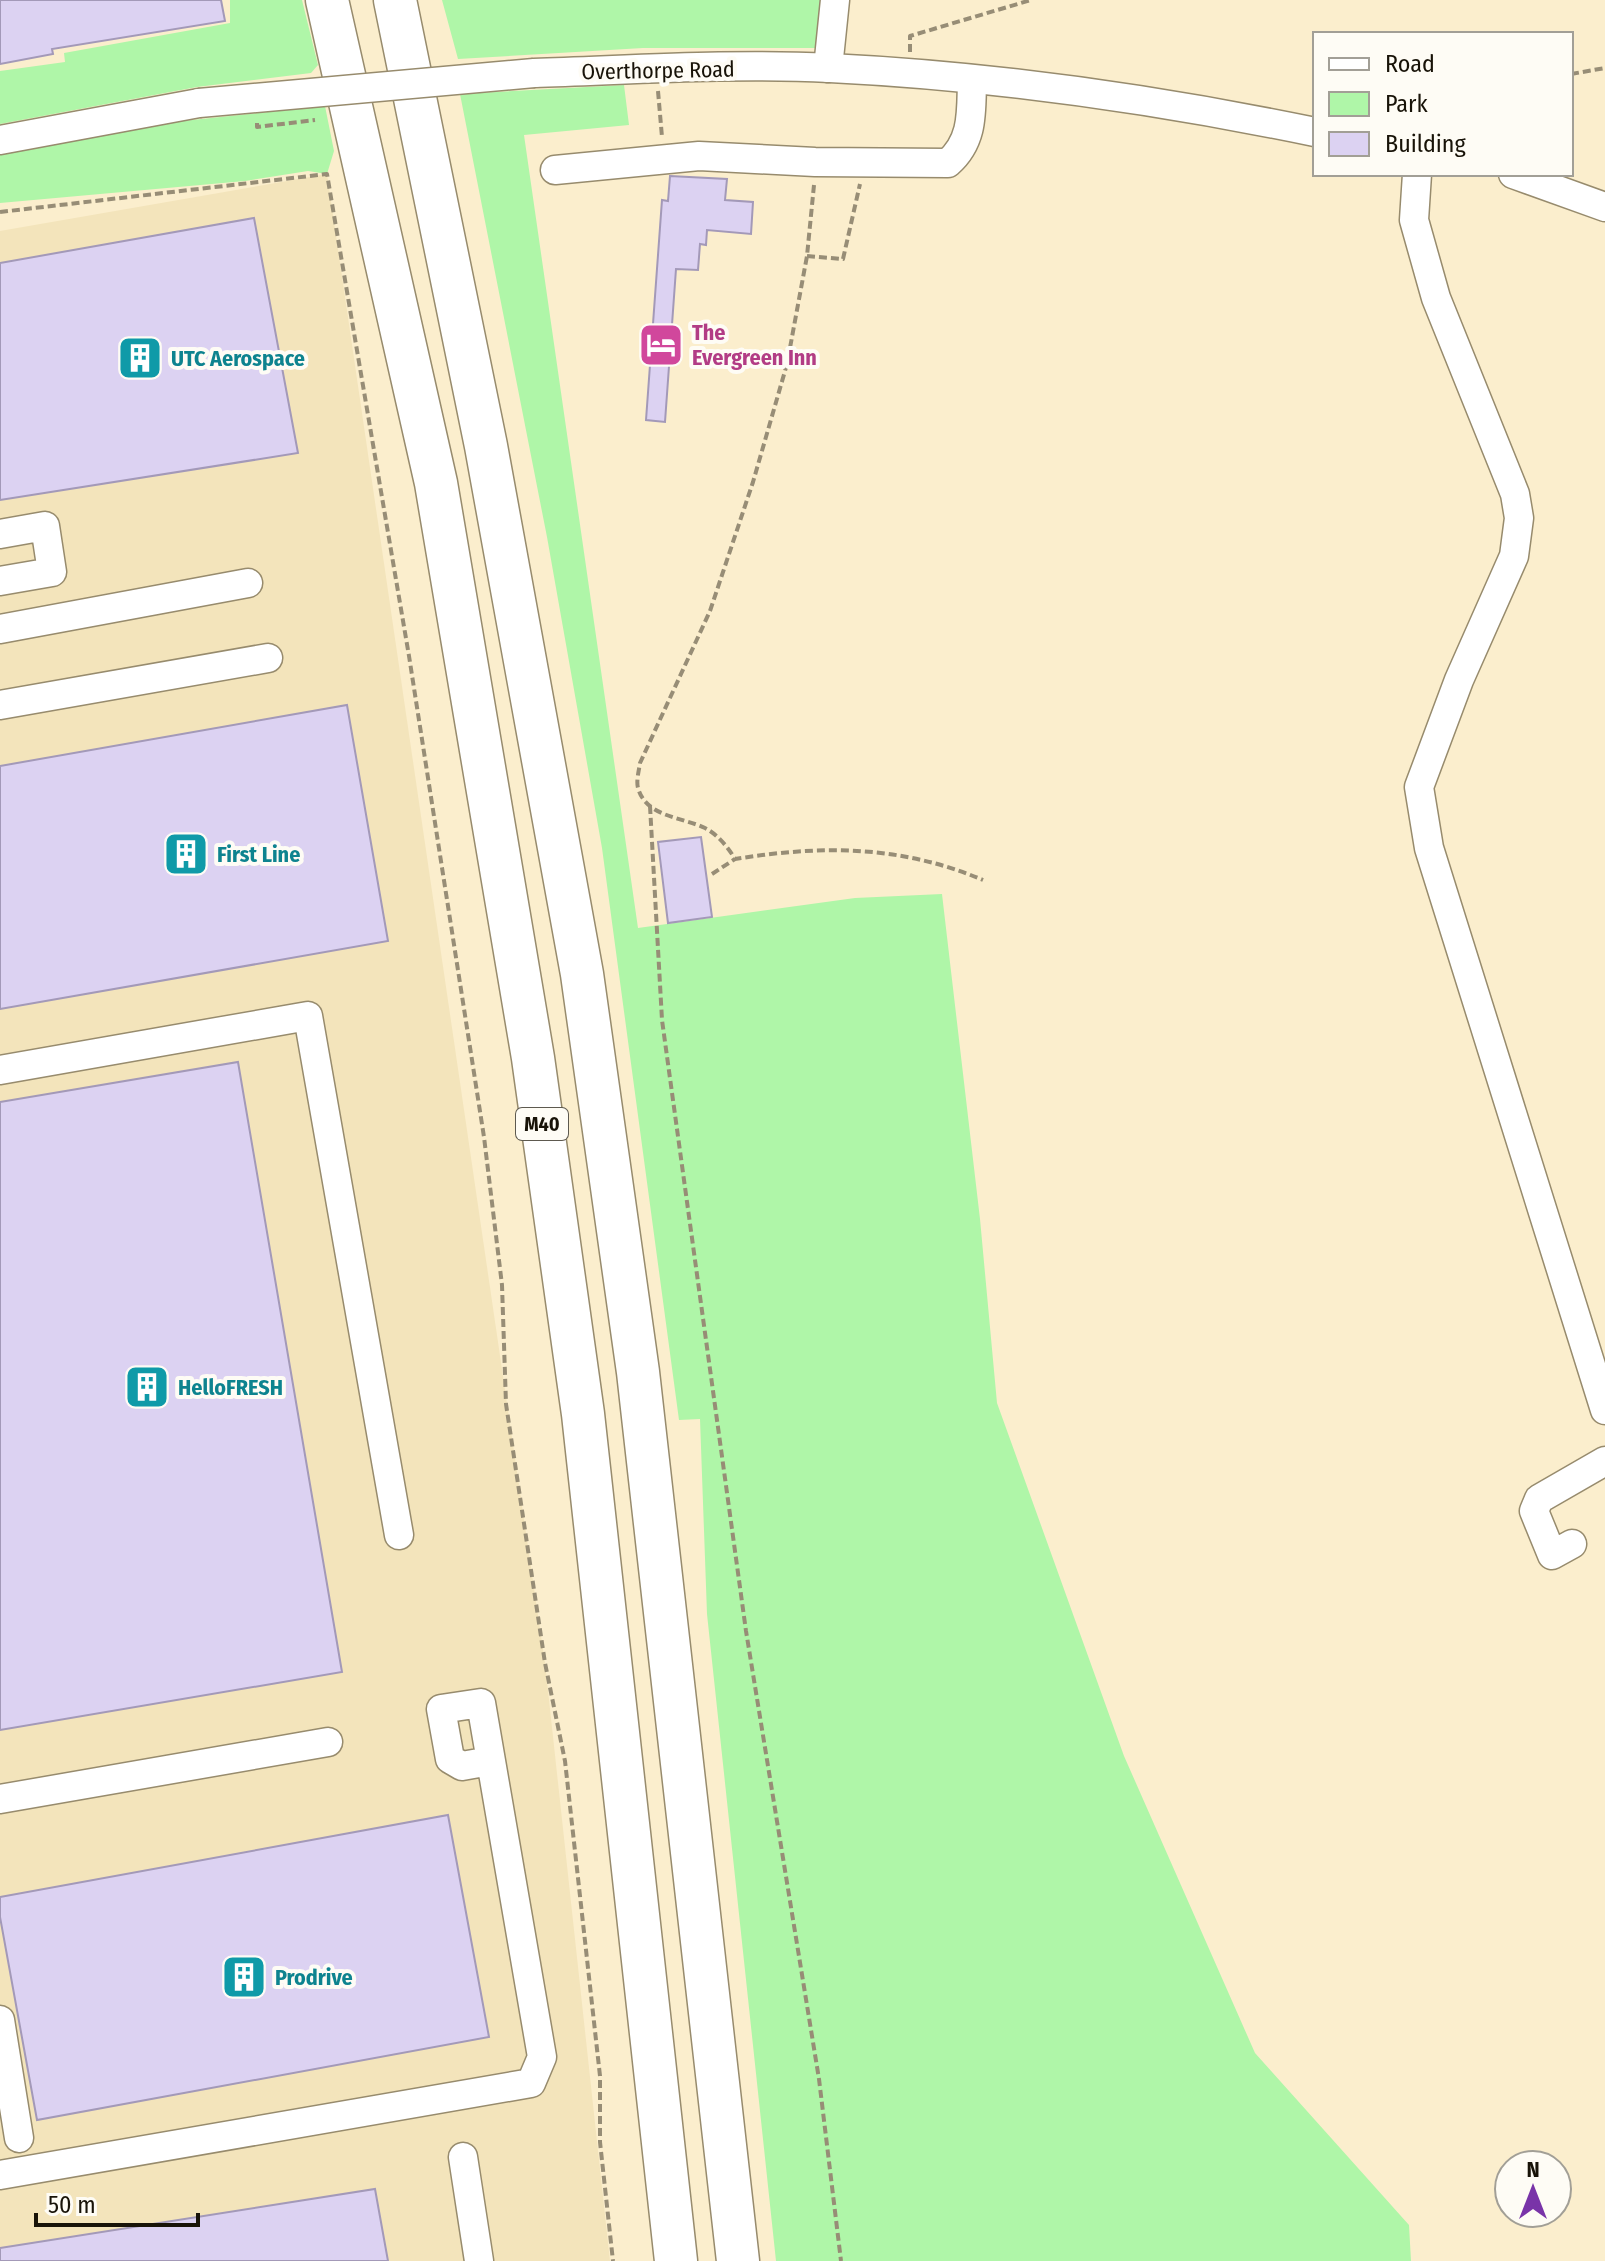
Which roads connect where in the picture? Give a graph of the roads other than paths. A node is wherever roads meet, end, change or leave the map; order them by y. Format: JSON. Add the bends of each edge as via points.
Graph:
{"nodes":[{"id":1,"x":327,"y":0,"type":"edge"},
{"id":2,"x":395,"y":0,"type":"edge"},
{"id":3,"x":835,"y":0,"type":"edge"},
{"id":4,"x":828,"y":68,"type":"junction"},
{"id":5,"x":972,"y":80,"type":"junction"},
{"id":6,"x":1313,"y":132,"type":"edge"},
{"id":7,"x":0,"y":140,"type":"edge"},
{"id":8,"x":555,"y":170,"type":"dead end"},
{"id":9,"x":1417,"y":176,"type":"edge"},
{"id":10,"x":1519,"y":176,"type":"edge"},
{"id":11,"x":1605,"y":207,"type":"edge"},
{"id":12,"x":0,"y":534,"type":"edge"},
{"id":13,"x":0,"y":581,"type":"edge"},
{"id":14,"x":248,"y":583,"type":"dead end"},
{"id":15,"x":0,"y":629,"type":"edge"},
{"id":16,"x":268,"y":658,"type":"dead end"},
{"id":17,"x":0,"y":705,"type":"edge"},
{"id":18,"x":0,"y":1070,"type":"edge"},
{"id":19,"x":1605,"y":1410,"type":"edge"},
{"id":20,"x":1605,"y":1461,"type":"edge"},
{"id":21,"x":399,"y":1535,"type":"dead end"},
{"id":22,"x":1572,"y":1544,"type":"dead end"},
{"id":23,"x":328,"y":1742,"type":"dead end"},
{"id":24,"x":490,"y":1761,"type":"dead end"},
{"id":25,"x":0,"y":1799,"type":"edge"},
{"id":26,"x":0,"y":2020,"type":"edge"},
{"id":27,"x":19,"y":2138,"type":"dead end"},
{"id":28,"x":463,"y":2157,"type":"dead end"},
{"id":29,"x":0,"y":2175,"type":"edge"},
{"id":30,"x":479,"y":2261,"type":"edge"},
{"id":31,"x":676,"y":2261,"type":"edge"},
{"id":32,"x":738,"y":2261,"type":"edge"}],
"edges":[{"from":1,"to":31,"type":"highway","number":"M40","via":[[436,483],[533,1058],[583,1414]]},
{"from":2,"to":32,"type":"highway","number":"M40","via":[[486,446],[582,974],[638,1372]]},
{"from":3,"to":4,"type":"street"},
{"from":4,"to":5,"type":"street","name":"Overthorpe Road"},
{"from":4,"to":7,"type":"street","name":"Overthorpe Road","bridge":true,"via":[[534,73],[199,103]]},
{"from":5,"to":6,"type":"street","name":"Overthorpe Road","via":[[1201,108]]},
{"from":5,"to":8,"type":"street","via":[[971,124],[962,150],[948,163],[699,156]]},
{"from":9,"to":19,"type":"street","via":[[1414,220],[1436,298],[1515,494],[1519,518],[1514,556],[1419,787],[1426,833]]},
{"from":10,"to":11,"type":"street"},
{"from":12,"to":13,"type":"street","via":[[45,526],[52,572]]},
{"from":14,"to":15,"type":"street"},
{"from":16,"to":17,"type":"street"},
{"from":18,"to":21,"type":"street","via":[[308,1016]]},
{"from":20,"to":22,"type":"street","via":[[1539,1499],[1534,1511],[1552,1555]]},
{"from":23,"to":25,"type":"street"},
{"from":24,"to":29,"type":"street","via":[[542,2057],[531,2083]]},
{"from":26,"to":27,"type":"street"},
{"from":28,"to":30,"type":"street"}]}
